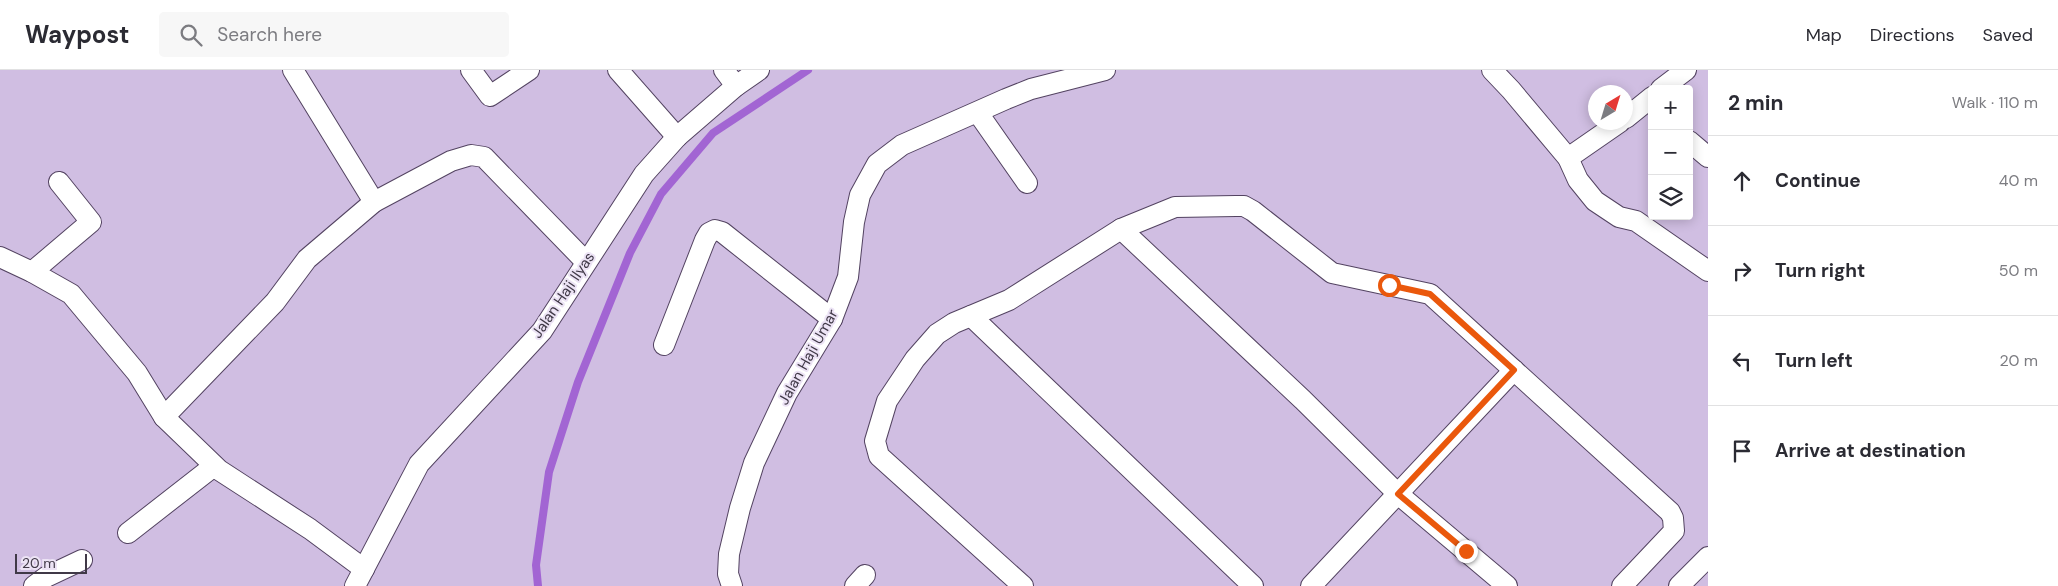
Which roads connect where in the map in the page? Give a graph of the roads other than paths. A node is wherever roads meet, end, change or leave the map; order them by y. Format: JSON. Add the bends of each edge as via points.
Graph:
{"nodes":[{"id":1,"x":293,"y":70,"type":"edge"},
{"id":2,"x":471,"y":70,"type":"edge"},
{"id":3,"x":529,"y":70,"type":"edge"},
{"id":4,"x":618,"y":70,"type":"edge"},
{"id":5,"x":724,"y":70,"type":"edge"},
{"id":6,"x":759,"y":70,"type":"edge"},
{"id":7,"x":1105,"y":70,"type":"edge"},
{"id":8,"x":1492,"y":70,"type":"edge"},
{"id":9,"x":1686,"y":70,"type":"edge"},
{"id":10,"x":1666,"y":85,"type":"edge"},
{"id":11,"x":736,"y":86,"type":"junction"},
{"id":12,"x":1648,"y":104,"type":"edge"},
{"id":13,"x":978,"y":113,"type":"junction"},
{"id":14,"x":1633,"y":113,"type":"edge"},
{"id":15,"x":1608,"y":130,"type":"edge"},
{"id":16,"x":677,"y":137,"type":"junction"},
{"id":17,"x":1693,"y":144,"type":"edge"},
{"id":18,"x":1708,"y":157,"type":"edge"},
{"id":19,"x":1568,"y":158,"type":"junction"},
{"id":20,"x":59,"y":182,"type":"dead end"},
{"id":21,"x":1027,"y":183,"type":"dead end"},
{"id":22,"x":374,"y":202,"type":"junction"},
{"id":23,"x":1121,"y":229,"type":"junction"},
{"id":24,"x":0,"y":257,"type":"edge"},
{"id":25,"x":586,"y":261,"type":"junction"},
{"id":26,"x":32,"y":272,"type":"junction"},
{"id":27,"x":1708,"y":272,"type":"edge"},
{"id":28,"x":971,"y":316,"type":"junction"},
{"id":29,"x":832,"y":319,"type":"junction"},
{"id":30,"x":664,"y":344,"type":"dead end"},
{"id":31,"x":1514,"y":370,"type":"junction"},
{"id":32,"x":164,"y":417,"type":"junction"},
{"id":33,"x":214,"y":466,"type":"junction"},
{"id":34,"x":1398,"y":494,"type":"junction"},
{"id":35,"x":128,"y":533,"type":"dead end"},
{"id":36,"x":82,"y":560,"type":"dead end"},
{"id":37,"x":1706,"y":563,"type":"edge"},
{"id":38,"x":360,"y":578,"type":"edge"},
{"id":39,"x":34,"y":586,"type":"edge"},
{"id":40,"x":732,"y":586,"type":"edge"},
{"id":41,"x":1022,"y":586,"type":"edge"},
{"id":42,"x":1254,"y":586,"type":"edge"},
{"id":43,"x":1311,"y":586,"type":"edge"},
{"id":44,"x":1507,"y":586,"type":"edge"},
{"id":45,"x":1622,"y":586,"type":"edge"},
{"id":46,"x":1679,"y":586,"type":"edge"}],
"edges":[{"from":1,"to":22,"type":"street"},
{"from":2,"to":3,"type":"street","via":[[490,96]]},
{"from":4,"to":16,"type":"street"},
{"from":5,"to":11,"type":"street"},
{"from":6,"to":11,"type":"street","name":"Jalan Haji Ilyas"},
{"from":7,"to":13,"type":"street","name":"Jalan Haji Umar","via":[[1031,89]]},
{"from":8,"to":19,"type":"street"},
{"from":9,"to":10,"type":"street"},
{"from":11,"to":16,"type":"street","name":"Jalan Haji Ilyas"},
{"from":12,"to":14,"type":"street"},
{"from":13,"to":21,"type":"street"},
{"from":13,"to":29,"type":"street","name":"Jalan Haji Umar","via":[[902,146],[878,164],[860,195],[848,277]]},
{"from":15,"to":19,"type":"street"},
{"from":16,"to":25,"type":"street","name":"Jalan Haji Ilyas","via":[[644,174]]},
{"from":17,"to":18,"type":"street"},
{"from":19,"to":27,"type":"street","via":[[1578,180],[1604,208],[1619,217],[1636,221]]},
{"from":20,"to":26,"type":"street","via":[[91,222]]},
{"from":22,"to":25,"type":"street","via":[[451,161],[471,155],[484,157]]},
{"from":22,"to":32,"type":"street","via":[[307,259],[275,302]]},
{"from":23,"to":28,"type":"street","via":[[1009,300]]},
{"from":23,"to":31,"type":"street","via":[[1176,207],[1244,206],[1332,273],[1430,294]]},
{"from":23,"to":34,"type":"street"},
{"from":24,"to":26,"type":"street"},
{"from":25,"to":38,"type":"street","name":"Jalan Haji Ilyas","via":[[542,331],[419,464]]},
{"from":26,"to":32,"type":"street","via":[[71,294],[138,373]]},
{"from":28,"to":41,"type":"street","via":[[937,334],[916,358],[887,401],[877,430],[876,449],[879,456]]},
{"from":28,"to":42,"type":"street"},
{"from":29,"to":30,"type":"street","via":[[722,232],[715,230],[705,240]]},
{"from":29,"to":40,"type":"street","name":"Jalan Haji Umar","via":[[787,393],[754,463],[729,554],[728,574]]},
{"from":31,"to":34,"type":"street"},
{"from":31,"to":45,"type":"street","via":[[1673,518],[1674,531]]},
{"from":32,"to":33,"type":"street"},
{"from":33,"to":35,"type":"street"},
{"from":33,"to":38,"type":"street","via":[[310,529]]},
{"from":34,"to":43,"type":"street"},
{"from":34,"to":44,"type":"street"},
{"from":36,"to":39,"type":"street"},
{"from":37,"to":46,"type":"street"}]}
